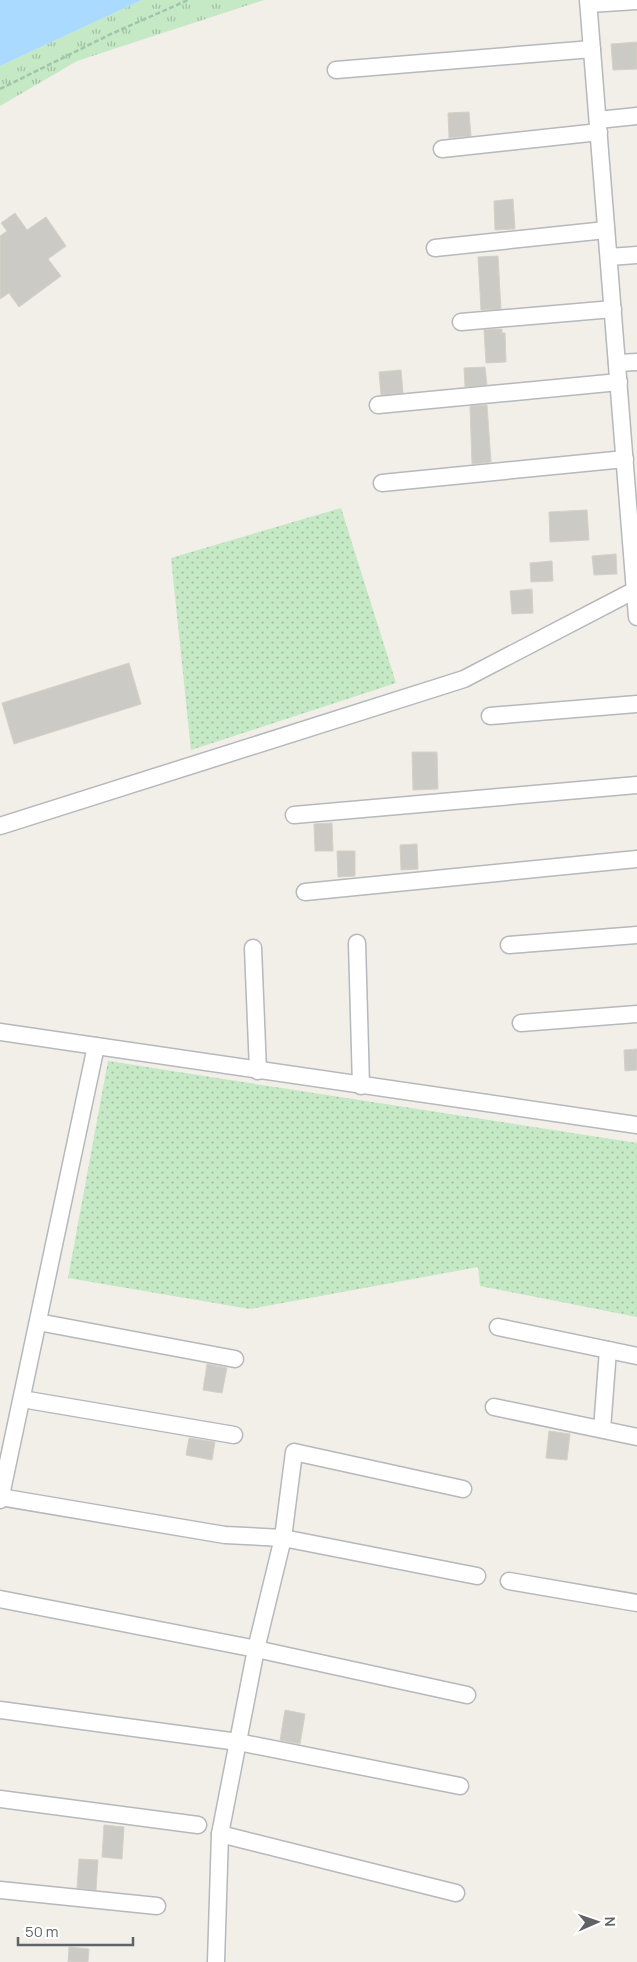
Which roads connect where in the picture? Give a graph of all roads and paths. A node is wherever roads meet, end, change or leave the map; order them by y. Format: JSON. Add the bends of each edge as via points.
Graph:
{"nodes":[{"id":1,"x":188,"y":0,"type":"edge"},
{"id":2,"x":637,"y":0,"type":"edge"},
{"id":3,"x":588,"y":2,"type":"edge"},
{"id":4,"x":592,"y":49,"type":"junction"},
{"id":5,"x":336,"y":70,"type":"dead end"},
{"id":6,"x":0,"y":89,"type":"edge"},
{"id":7,"x":637,"y":116,"type":"edge"},
{"id":8,"x":598,"y":126,"type":"junction"},
{"id":9,"x":442,"y":149,"type":"dead end"},
{"id":10,"x":606,"y":230,"type":"junction"},
{"id":11,"x":435,"y":248,"type":"dead end"},
{"id":12,"x":637,"y":255,"type":"edge"},
{"id":13,"x":609,"y":257,"type":"junction"},
{"id":14,"x":613,"y":309,"type":"junction"},
{"id":15,"x":461,"y":322,"type":"dead end"},
{"id":16,"x":637,"y":362,"type":"edge"},
{"id":17,"x":617,"y":363,"type":"junction"},
{"id":18,"x":618,"y":382,"type":"junction"},
{"id":19,"x":378,"y":405,"type":"dead end"},
{"id":20,"x":630,"y":439,"type":"edge"},
{"id":21,"x":624,"y":460,"type":"junction"},
{"id":22,"x":382,"y":483,"type":"dead end"},
{"id":23,"x":636,"y":600,"type":"edge"},
{"id":24,"x":637,"y":704,"type":"edge"},
{"id":25,"x":490,"y":716,"type":"dead end"},
{"id":26,"x":637,"y":785,"type":"edge"},
{"id":27,"x":294,"y":815,"type":"dead end"},
{"id":28,"x":0,"y":826,"type":"edge"},
{"id":29,"x":637,"y":859,"type":"edge"},
{"id":30,"x":305,"y":892,"type":"dead end"},
{"id":31,"x":637,"y":935,"type":"edge"},
{"id":32,"x":357,"y":943,"type":"dead end"},
{"id":33,"x":509,"y":946,"type":"dead end"},
{"id":34,"x":253,"y":948,"type":"dead end"},
{"id":35,"x":637,"y":1014,"type":"edge"},
{"id":36,"x":521,"y":1023,"type":"dead end"},
{"id":37,"x":0,"y":1032,"type":"edge"},
{"id":38,"x":96,"y":1046,"type":"junction"},
{"id":39,"x":258,"y":1071,"type":"junction"},
{"id":40,"x":361,"y":1086,"type":"junction"},
{"id":41,"x":637,"y":1125,"type":"edge"},
{"id":42,"x":38,"y":1322,"type":"junction"},
{"id":43,"x":498,"y":1327,"type":"dead end"},
{"id":44,"x":608,"y":1350,"type":"junction"},
{"id":45,"x":637,"y":1356,"type":"edge"},
{"id":46,"x":235,"y":1359,"type":"dead end"},
{"id":47,"x":22,"y":1399,"type":"junction"},
{"id":48,"x":494,"y":1407,"type":"dead end"},
{"id":49,"x":602,"y":1429,"type":"junction"},
{"id":50,"x":7,"y":1430,"type":"edge"},
{"id":51,"x":234,"y":1435,"type":"dead end"},
{"id":52,"x":637,"y":1437,"type":"edge"},
{"id":53,"x":463,"y":1489,"type":"dead end"},
{"id":54,"x":0,"y":1499,"type":"edge"},
{"id":55,"x":283,"y":1538,"type":"junction"},
{"id":56,"x":477,"y":1576,"type":"dead end"},
{"id":57,"x":509,"y":1581,"type":"dead end"},
{"id":58,"x":0,"y":1599,"type":"edge"},
{"id":59,"x":637,"y":1603,"type":"edge"},
{"id":60,"x":256,"y":1649,"type":"junction"},
{"id":61,"x":466,"y":1695,"type":"dead end"},
{"id":62,"x":0,"y":1710,"type":"edge"},
{"id":63,"x":238,"y":1742,"type":"junction"},
{"id":64,"x":460,"y":1786,"type":"dead end"},
{"id":65,"x":0,"y":1799,"type":"edge"},
{"id":66,"x":198,"y":1825,"type":"dead end"},
{"id":67,"x":220,"y":1834,"type":"junction"},
{"id":68,"x":0,"y":1890,"type":"edge"},
{"id":69,"x":456,"y":1893,"type":"dead end"},
{"id":70,"x":157,"y":1906,"type":"dead end"},
{"id":71,"x":216,"y":1962,"type":"edge"}],
"edges":[{"from":1,"to":6,"type":"path"},
{"from":2,"to":3,"type":"street"},
{"from":3,"to":4,"type":"street"},
{"from":4,"to":5,"type":"street"},
{"from":4,"to":8,"type":"street"},
{"from":7,"to":8,"type":"street"},
{"from":8,"to":9,"type":"street"},
{"from":8,"to":10,"type":"street"},
{"from":10,"to":11,"type":"street"},
{"from":10,"to":13,"type":"street"},
{"from":12,"to":13,"type":"street"},
{"from":13,"to":14,"type":"street"},
{"from":14,"to":15,"type":"street"},
{"from":14,"to":17,"type":"street"},
{"from":16,"to":17,"type":"street"},
{"from":17,"to":18,"type":"street"},
{"from":18,"to":19,"type":"street"},
{"from":18,"to":20,"type":"street"},
{"from":20,"to":21,"type":"street"},
{"from":21,"to":22,"type":"street"},
{"from":21,"to":23,"type":"street"},
{"from":23,"to":28,"type":"street","via":[[464,679]]},
{"from":24,"to":25,"type":"street"},
{"from":26,"to":27,"type":"street"},
{"from":29,"to":30,"type":"street"},
{"from":31,"to":33,"type":"street"},
{"from":32,"to":40,"type":"street"},
{"from":34,"to":39,"type":"street"},
{"from":35,"to":36,"type":"street"},
{"from":37,"to":38,"type":"street"},
{"from":38,"to":39,"type":"street"},
{"from":38,"to":42,"type":"street"},
{"from":39,"to":40,"type":"street"},
{"from":40,"to":41,"type":"street"},
{"from":42,"to":46,"type":"street"},
{"from":42,"to":47,"type":"street"},
{"from":43,"to":44,"type":"street"},
{"from":44,"to":45,"type":"street"},
{"from":44,"to":49,"type":"street"},
{"from":47,"to":50,"type":"street"},
{"from":47,"to":51,"type":"street"},
{"from":48,"to":49,"type":"street"},
{"from":49,"to":52,"type":"street"},
{"from":50,"to":54,"type":"street"},
{"from":53,"to":55,"type":"street","via":[[294,1452]]},
{"from":54,"to":55,"type":"street","via":[[225,1535]]},
{"from":55,"to":56,"type":"street"},
{"from":55,"to":60,"type":"street"},
{"from":57,"to":59,"type":"street"},
{"from":58,"to":60,"type":"street"},
{"from":60,"to":61,"type":"street"},
{"from":60,"to":63,"type":"street"},
{"from":62,"to":63,"type":"street"},
{"from":63,"to":64,"type":"street"},
{"from":63,"to":67,"type":"street"},
{"from":65,"to":66,"type":"street"},
{"from":67,"to":69,"type":"street"},
{"from":67,"to":71,"type":"street"},
{"from":68,"to":70,"type":"street"}]}
